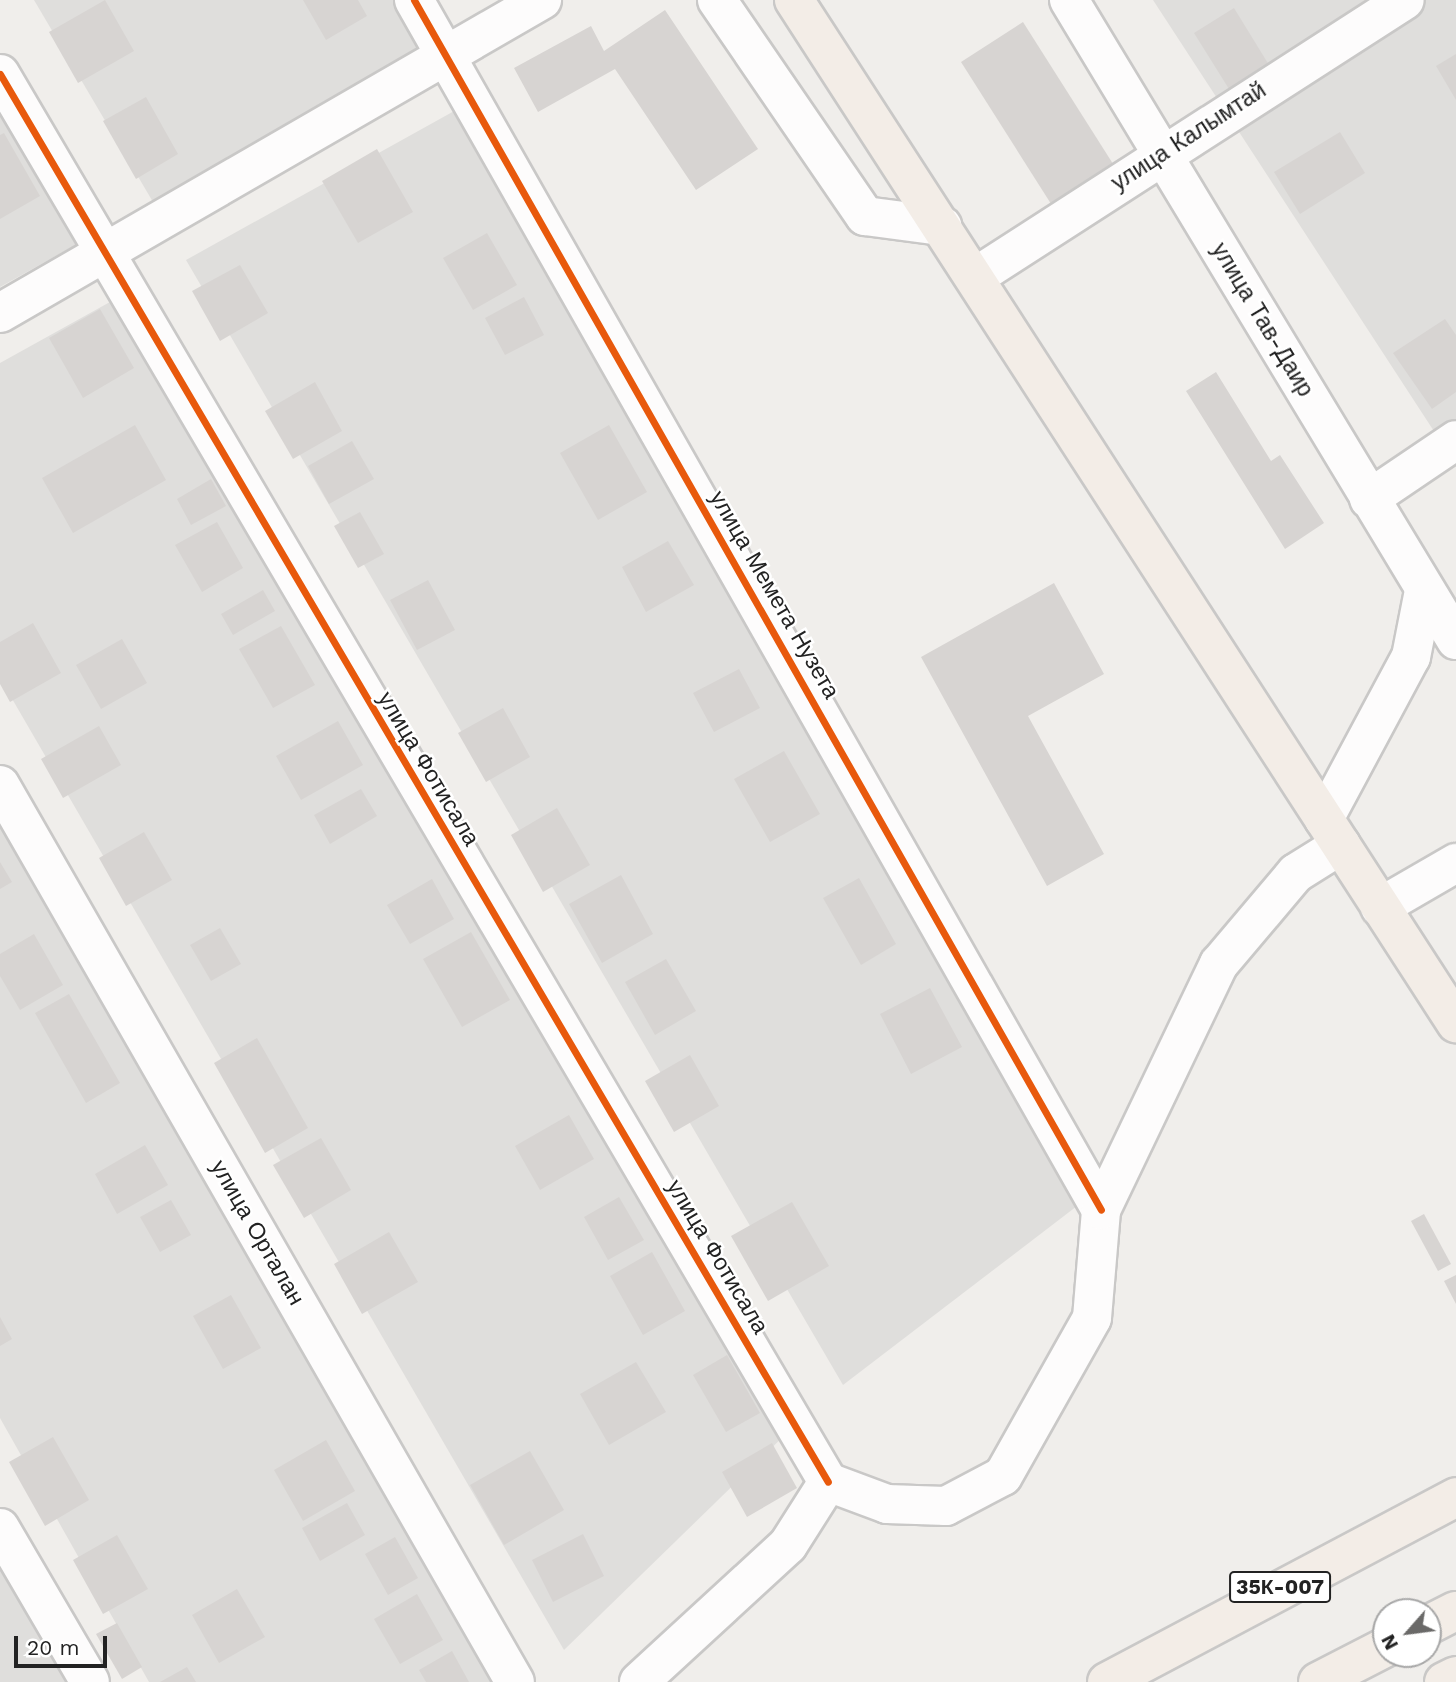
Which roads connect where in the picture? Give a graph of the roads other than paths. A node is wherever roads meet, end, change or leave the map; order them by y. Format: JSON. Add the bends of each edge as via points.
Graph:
{"nodes":[{"id":1,"x":414,"y":0,"type":"edge"},
{"id":2,"x":542,"y":0,"type":"edge"},
{"id":3,"x":717,"y":0,"type":"edge"},
{"id":4,"x":794,"y":0,"type":"edge"},
{"id":5,"x":1069,"y":0,"type":"edge"},
{"id":6,"x":1405,"y":0,"type":"edge"},
{"id":7,"x":447,"y":59,"type":"junction"},
{"id":8,"x":0,"y":74,"type":"edge"},
{"id":9,"x":1162,"y":153,"type":"junction"},
{"id":10,"x":942,"y":226,"type":"junction"},
{"id":11,"x":103,"y":256,"type":"junction"},
{"id":12,"x":975,"y":277,"type":"junction"},
{"id":13,"x":0,"y":313,"type":"edge"},
{"id":14,"x":1456,"y":440,"type":"edge"},
{"id":15,"x":1368,"y":499,"type":"junction"},
{"id":16,"x":1424,"y":591,"type":"junction"},
{"id":17,"x":1456,"y":639,"type":"edge"},
{"id":18,"x":0,"y":785,"type":"edge"},
{"id":19,"x":1332,"y":832,"type":"junction"},
{"id":20,"x":1456,"y":863,"type":"edge"},
{"id":21,"x":1380,"y":907,"type":"junction"},
{"id":22,"x":1456,"y":1023,"type":"edge"},
{"id":23,"x":1101,"y":1210,"type":"junction"},
{"id":24,"x":828,"y":1482,"type":"junction"},
{"id":25,"x":1456,"y":1497,"type":"edge"},
{"id":26,"x":0,"y":1528,"type":"edge"},
{"id":27,"x":1372,"y":1654,"type":"edge"},
{"id":28,"x":1456,"y":1676,"type":"edge"},
{"id":29,"x":90,"y":1682,"type":"edge"},
{"id":30,"x":515,"y":1682,"type":"edge"},
{"id":31,"x":639,"y":1682,"type":"edge"},
{"id":32,"x":1107,"y":1682,"type":"edge"},
{"id":33,"x":1318,"y":1682,"type":"edge"},
{"id":34,"x":1444,"y":1682,"type":"edge"}],
"edges":[{"from":1,"to":7,"type":"street","name":"улица Мемета Нузета"},
{"from":2,"to":7,"type":"street"},
{"from":3,"to":10,"type":"street","via":[[865,216]]},
{"from":4,"to":10,"type":"main road"},
{"from":5,"to":9,"type":"street","name":"улица Тав-Даир"},
{"from":6,"to":9,"type":"street","name":"улица Калымтай"},
{"from":7,"to":11,"type":"street"},
{"from":7,"to":23,"type":"street","name":"улица Мемета Нузета"},
{"from":8,"to":11,"type":"street","name":"улица Фотисала"},
{"from":9,"to":12,"type":"street","name":"улица Калымтай"},
{"from":9,"to":15,"type":"street","name":"улица Тав-Даир"},
{"from":10,"to":12,"type":"main road"},
{"from":11,"to":13,"type":"street"},
{"from":11,"to":24,"type":"street","name":"улица Фотисала"},
{"from":12,"to":19,"type":"main road"},
{"from":14,"to":15,"type":"street"},
{"from":15,"to":16,"type":"street","name":"улица Тав-Даир"},
{"from":16,"to":17,"type":"street","name":"улица Тав-Даир"},
{"from":16,"to":19,"type":"street","via":[[1411,657]]},
{"from":18,"to":30,"type":"street","name":"улица Орталан"},
{"from":19,"to":21,"type":"main road"},
{"from":19,"to":23,"type":"street","via":[[1219,964]]},
{"from":20,"to":21,"type":"street"},
{"from":21,"to":22,"type":"main road"},
{"from":23,"to":24,"type":"street","via":[[1093,1318],[1003,1476],[946,1506],[887,1504]]},
{"from":24,"to":31,"type":"street","via":[[788,1545]]},
{"from":25,"to":32,"type":"main road","number":"35К-007"},
{"from":26,"to":29,"type":"street"},
{"from":27,"to":33,"type":"main road"},
{"from":28,"to":34,"type":"main road"}]}
